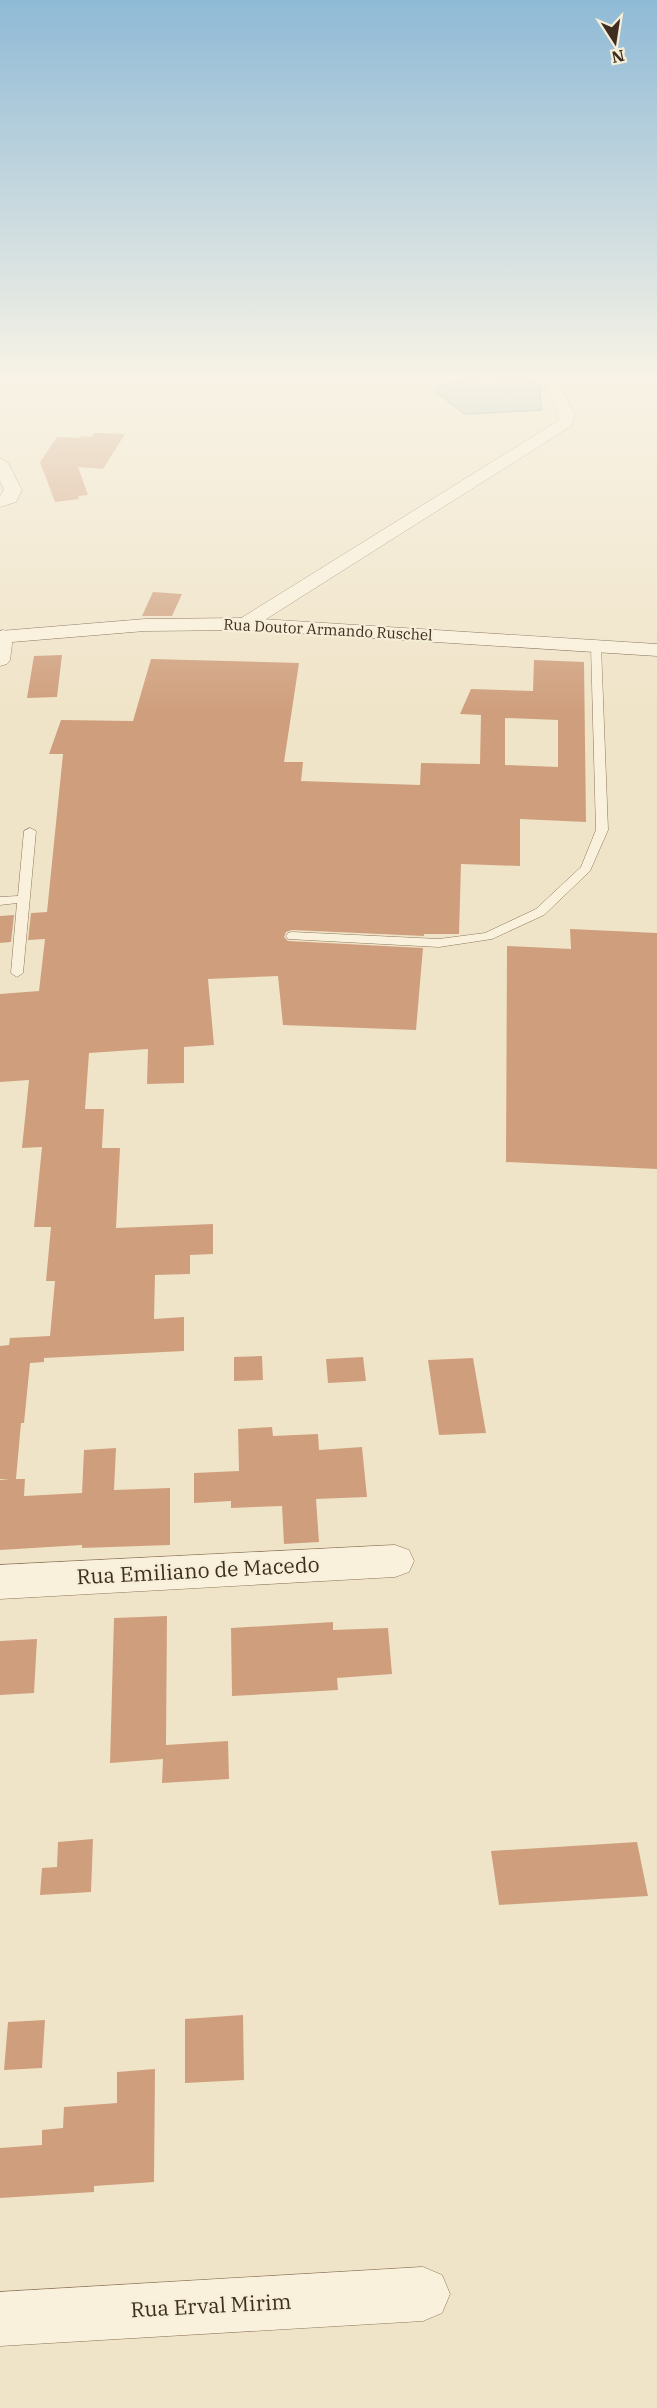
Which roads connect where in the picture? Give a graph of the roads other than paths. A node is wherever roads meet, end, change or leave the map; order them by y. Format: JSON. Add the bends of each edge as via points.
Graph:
{"nodes":[{"id":1,"x":11,"y":485,"type":"edge"},
{"id":2,"x":466,"y":485,"type":"edge"},
{"id":3,"x":0,"y":502,"type":"edge"},
{"id":4,"x":244,"y":624,"type":"junction"},
{"id":5,"x":2,"y":637,"type":"edge"},
{"id":6,"x":596,"y":646,"type":"junction"},
{"id":7,"x":657,"y":650,"type":"edge"},
{"id":8,"x":0,"y":660,"type":"edge"},
{"id":9,"x":30,"y":831,"type":"dead end"},
{"id":10,"x":24,"y":899,"type":"junction"},
{"id":11,"x":0,"y":901,"type":"edge"},
{"id":12,"x":292,"y":936,"type":"dead end"},
{"id":13,"x":17,"y":973,"type":"dead end"},
{"id":14,"x":395,"y":1561,"type":"dead end"},
{"id":15,"x":0,"y":1582,"type":"edge"},
{"id":16,"x":423,"y":2294,"type":"dead end"},
{"id":17,"x":0,"y":2319,"type":"edge"}],
"edges":[{"from":1,"to":3,"type":"street","via":[[10,498]]},
{"from":2,"to":4,"type":"street"},
{"from":4,"to":5,"type":"main road","name":"Rua Doutor Armando Ruschel","via":[[145,625]]},
{"from":4,"to":6,"type":"main road","name":"Rua Doutor Armando Ruschel"},
{"from":5,"to":8,"type":"street"},
{"from":6,"to":7,"type":"main road","name":"Rua Doutor Armando Ruschel"},
{"from":6,"to":12,"type":"lane","via":[[602,830],[586,868],[540,912],[488,936],[439,943]]},
{"from":9,"to":10,"type":"lane"},
{"from":10,"to":11,"type":"lane"},
{"from":10,"to":13,"type":"lane"},
{"from":14,"to":15,"type":"street","name":"Rua Emiliano de Macedo"},
{"from":16,"to":17,"type":"street","name":"Rua Erval Mirim"}]}
